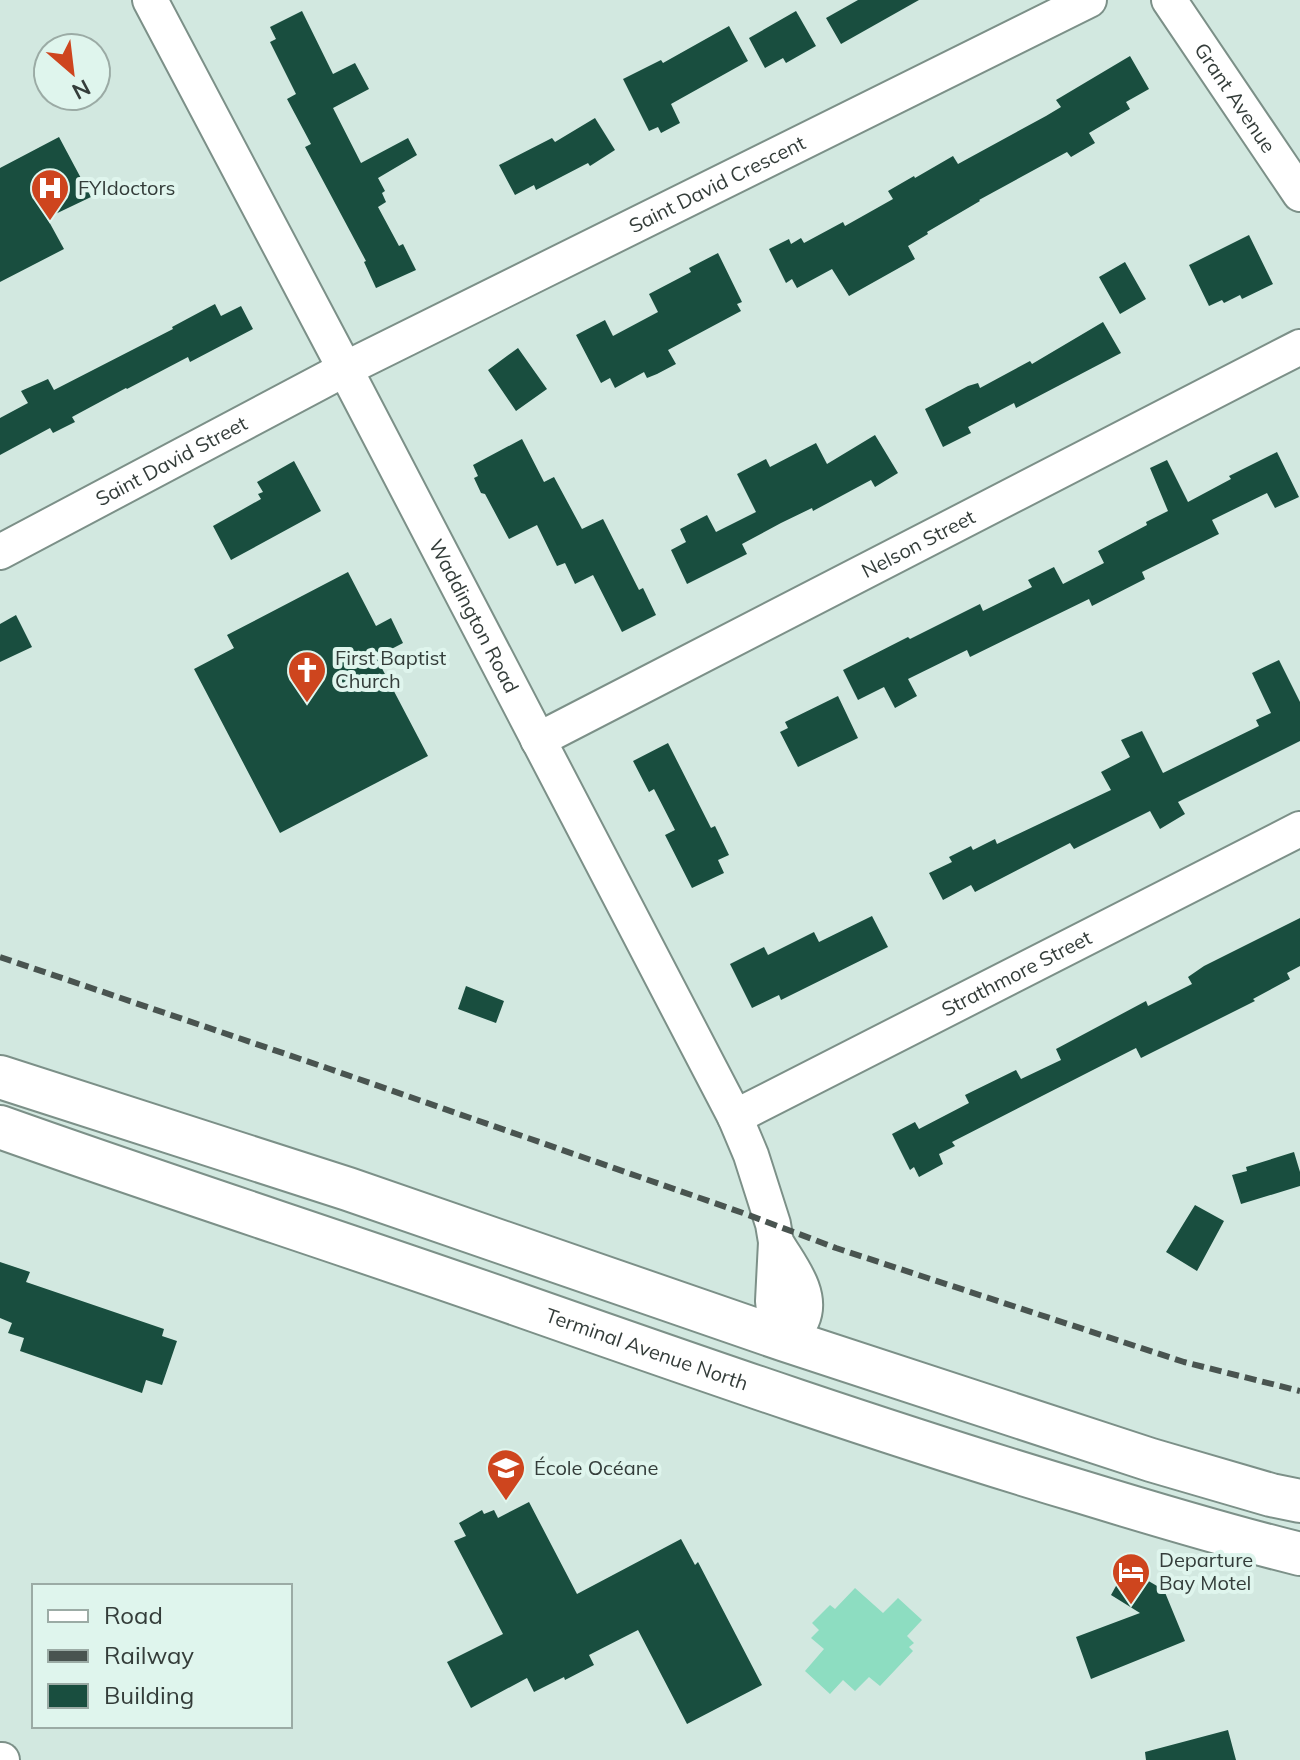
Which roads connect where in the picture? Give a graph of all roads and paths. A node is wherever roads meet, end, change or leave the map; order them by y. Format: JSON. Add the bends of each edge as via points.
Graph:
{"nodes":[{"id":1,"x":1089,"y":0,"type":"edge"},
{"id":2,"x":1169,"y":0,"type":"edge"},
{"id":3,"x":156,"y":2,"type":"edge"},
{"id":4,"x":1300,"y":194,"type":"edge"},
{"id":5,"x":1300,"y":347,"type":"edge"},
{"id":6,"x":345,"y":369,"type":"junction"},
{"id":7,"x":0,"y":552,"type":"edge"},
{"id":8,"x":538,"y":740,"type":"junction"},
{"id":9,"x":1300,"y":829,"type":"edge"},
{"id":10,"x":0,"y":1077,"type":"edge"},
{"id":11,"x":735,"y":1117,"type":"junction"},
{"id":12,"x":0,"y":1127,"type":"edge"},
{"id":13,"x":497,"y":1297,"type":"junction"},
{"id":14,"x":785,"y":1340,"type":"junction"},
{"id":15,"x":1300,"y":1501,"type":"edge"},
{"id":16,"x":1140,"y":1510,"type":"junction"},
{"id":17,"x":1300,"y":1554,"type":"edge"}],
"edges":[{"from":1,"to":6,"type":"street","name":"Saint David Crescent"},
{"from":2,"to":4,"type":"street","name":"Grant Avenue"},
{"from":3,"to":6,"type":"street","name":"Waddington Road"},
{"from":5,"to":8,"type":"street","name":"Nelson Street"},
{"from":6,"to":7,"type":"street","name":"Saint David Street"},
{"from":6,"to":8,"type":"street","name":"Waddington Road"},
{"from":8,"to":11,"type":"street","name":"Waddington Road"},
{"from":9,"to":11,"type":"street","name":"Strathmore Street"},
{"from":10,"to":14,"type":"main road","via":[[348,1189]]},
{"from":11,"to":14,"type":"street","name":"Waddington Road","via":[[773,1224],[773,1301]]},
{"from":12,"to":13,"type":"main road","name":"Terminal Avenue North"},
{"from":13,"to":14,"type":"main road","via":[[580,1300],[724,1351],[759,1354]]},
{"from":13,"to":16,"type":"main road","name":"Terminal Avenue North","via":[[773,1394]]},
{"from":14,"to":15,"type":"main road","via":[[1151,1460]]},
{"from":14,"to":16,"type":"main road","via":[[806,1371],[836,1386],[1006,1444]]},
{"from":16,"to":17,"type":"main road","name":"Terminal Avenue North"}]}
